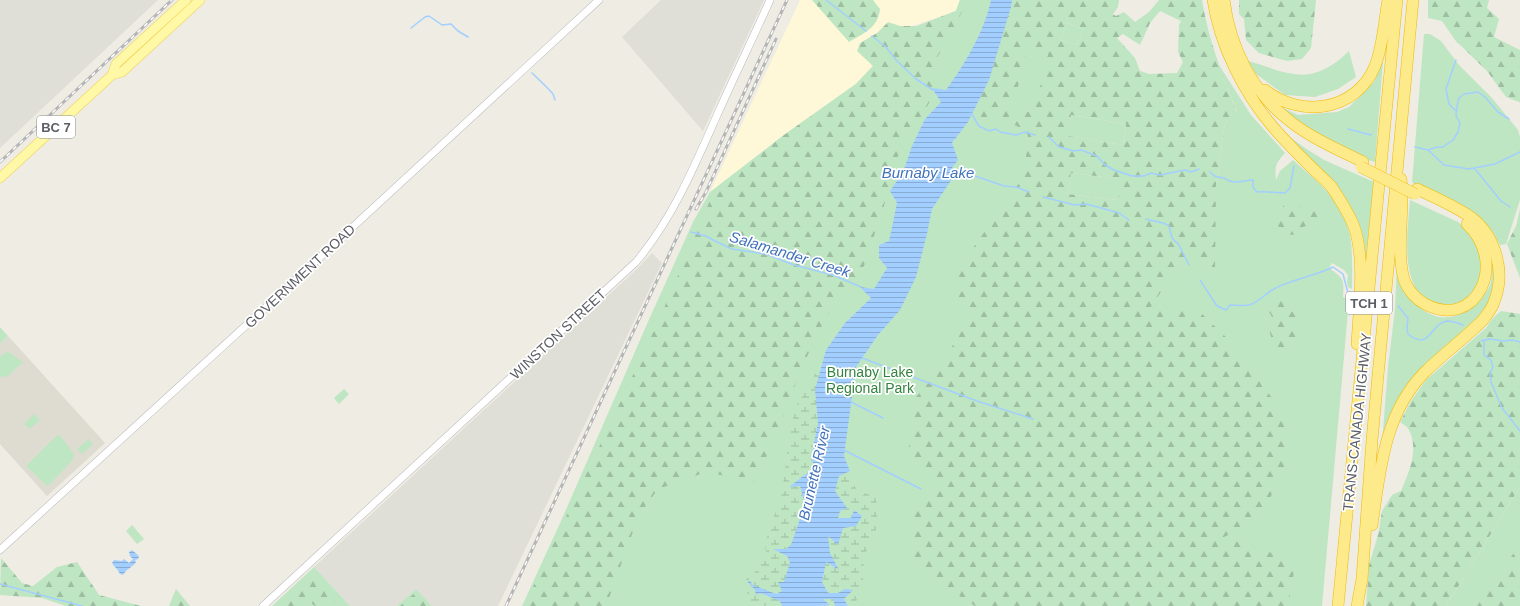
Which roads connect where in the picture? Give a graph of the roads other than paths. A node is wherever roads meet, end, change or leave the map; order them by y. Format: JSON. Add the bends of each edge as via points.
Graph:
{"nodes":[{"id":1,"x":186,"y":0,"type":"edge"},
{"id":2,"x":599,"y":0,"type":"edge"},
{"id":3,"x":770,"y":0,"type":"edge"},
{"id":4,"x":1213,"y":0,"type":"edge"},
{"id":5,"x":1224,"y":0,"type":"edge"},
{"id":6,"x":1388,"y":0,"type":"edge"},
{"id":7,"x":1397,"y":0,"type":"edge"},
{"id":8,"x":1413,"y":0,"type":"edge"},
{"id":9,"x":199,"y":1,"type":"edge"},
{"id":10,"x":112,"y":75,"type":"junction"},
{"id":11,"x":1245,"y":76,"type":"junction"},
{"id":12,"x":1398,"y":155,"type":"junction"},
{"id":13,"x":0,"y":178,"type":"edge"},
{"id":14,"x":1416,"y":191,"type":"junction"},
{"id":15,"x":1359,"y":391,"type":"junction"},
{"id":16,"x":0,"y":550,"type":"edge"},
{"id":17,"x":1362,"y":579,"type":"junction"},
{"id":18,"x":263,"y":606,"type":"edge"},
{"id":19,"x":1338,"y":606,"type":"edge"},
{"id":20,"x":1357,"y":606,"type":"edge"}],
"edges":[{"from":1,"to":10,"type":"main road","number":"BC 7","via":[[116,64]]},
{"from":2,"to":16,"type":"street","name":"GOVERNMENT ROAD"},
{"from":3,"to":18,"type":"street","name":"WINSTON STREET","via":[[696,163],[668,217],[644,253]]},
{"from":4,"to":11,"type":"highway","via":[[1223,39]]},
{"from":5,"to":11,"type":"highway","via":[[1234,45]]},
{"from":6,"to":11,"type":"highway","via":[[1374,67],[1364,84],[1337,103],[1313,108],[1296,106],[1272,96]]},
{"from":7,"to":15,"type":"highway","name":"TRANS-CANADA HIGHWAY","number":"TCH 1"},
{"from":8,"to":12,"type":"highway","name":"TRANS-CANADA HIGHWAY","number":"TCH 1"},
{"from":9,"to":10,"type":"main road","number":"BC 7","via":[[122,72]]},
{"from":10,"to":13,"type":"main road","number":"BC 7"},
{"from":11,"to":14,"type":"highway","via":[[1292,122],[1362,165]]},
{"from":11,"to":15,"type":"highway","via":[[1252,99],[1272,127],[1331,186],[1353,225],[1360,259]]},
{"from":12,"to":14,"type":"highway","via":[[1403,190],[1402,264],[1405,283],[1418,299],[1428,306],[1456,309],[1473,299],[1484,284],[1487,271],[1484,248],[1476,232],[1464,220]]},
{"from":12,"to":17,"type":"highway","name":"TRANS-CANADA HIGHWAY","number":"TCH 1"},
{"from":14,"to":17,"type":"highway","via":[[1461,211],[1484,231],[1496,253],[1499,269],[1498,291],[1483,320],[1424,374],[1401,403],[1385,446]]},
{"from":15,"to":19,"type":"highway","name":"TRANS-CANADA HIGHWAY","number":"TCH 1"},
{"from":17,"to":20,"type":"highway","name":"TRANS-CANADA HIGHWAY","number":"TCH 1"}]}
